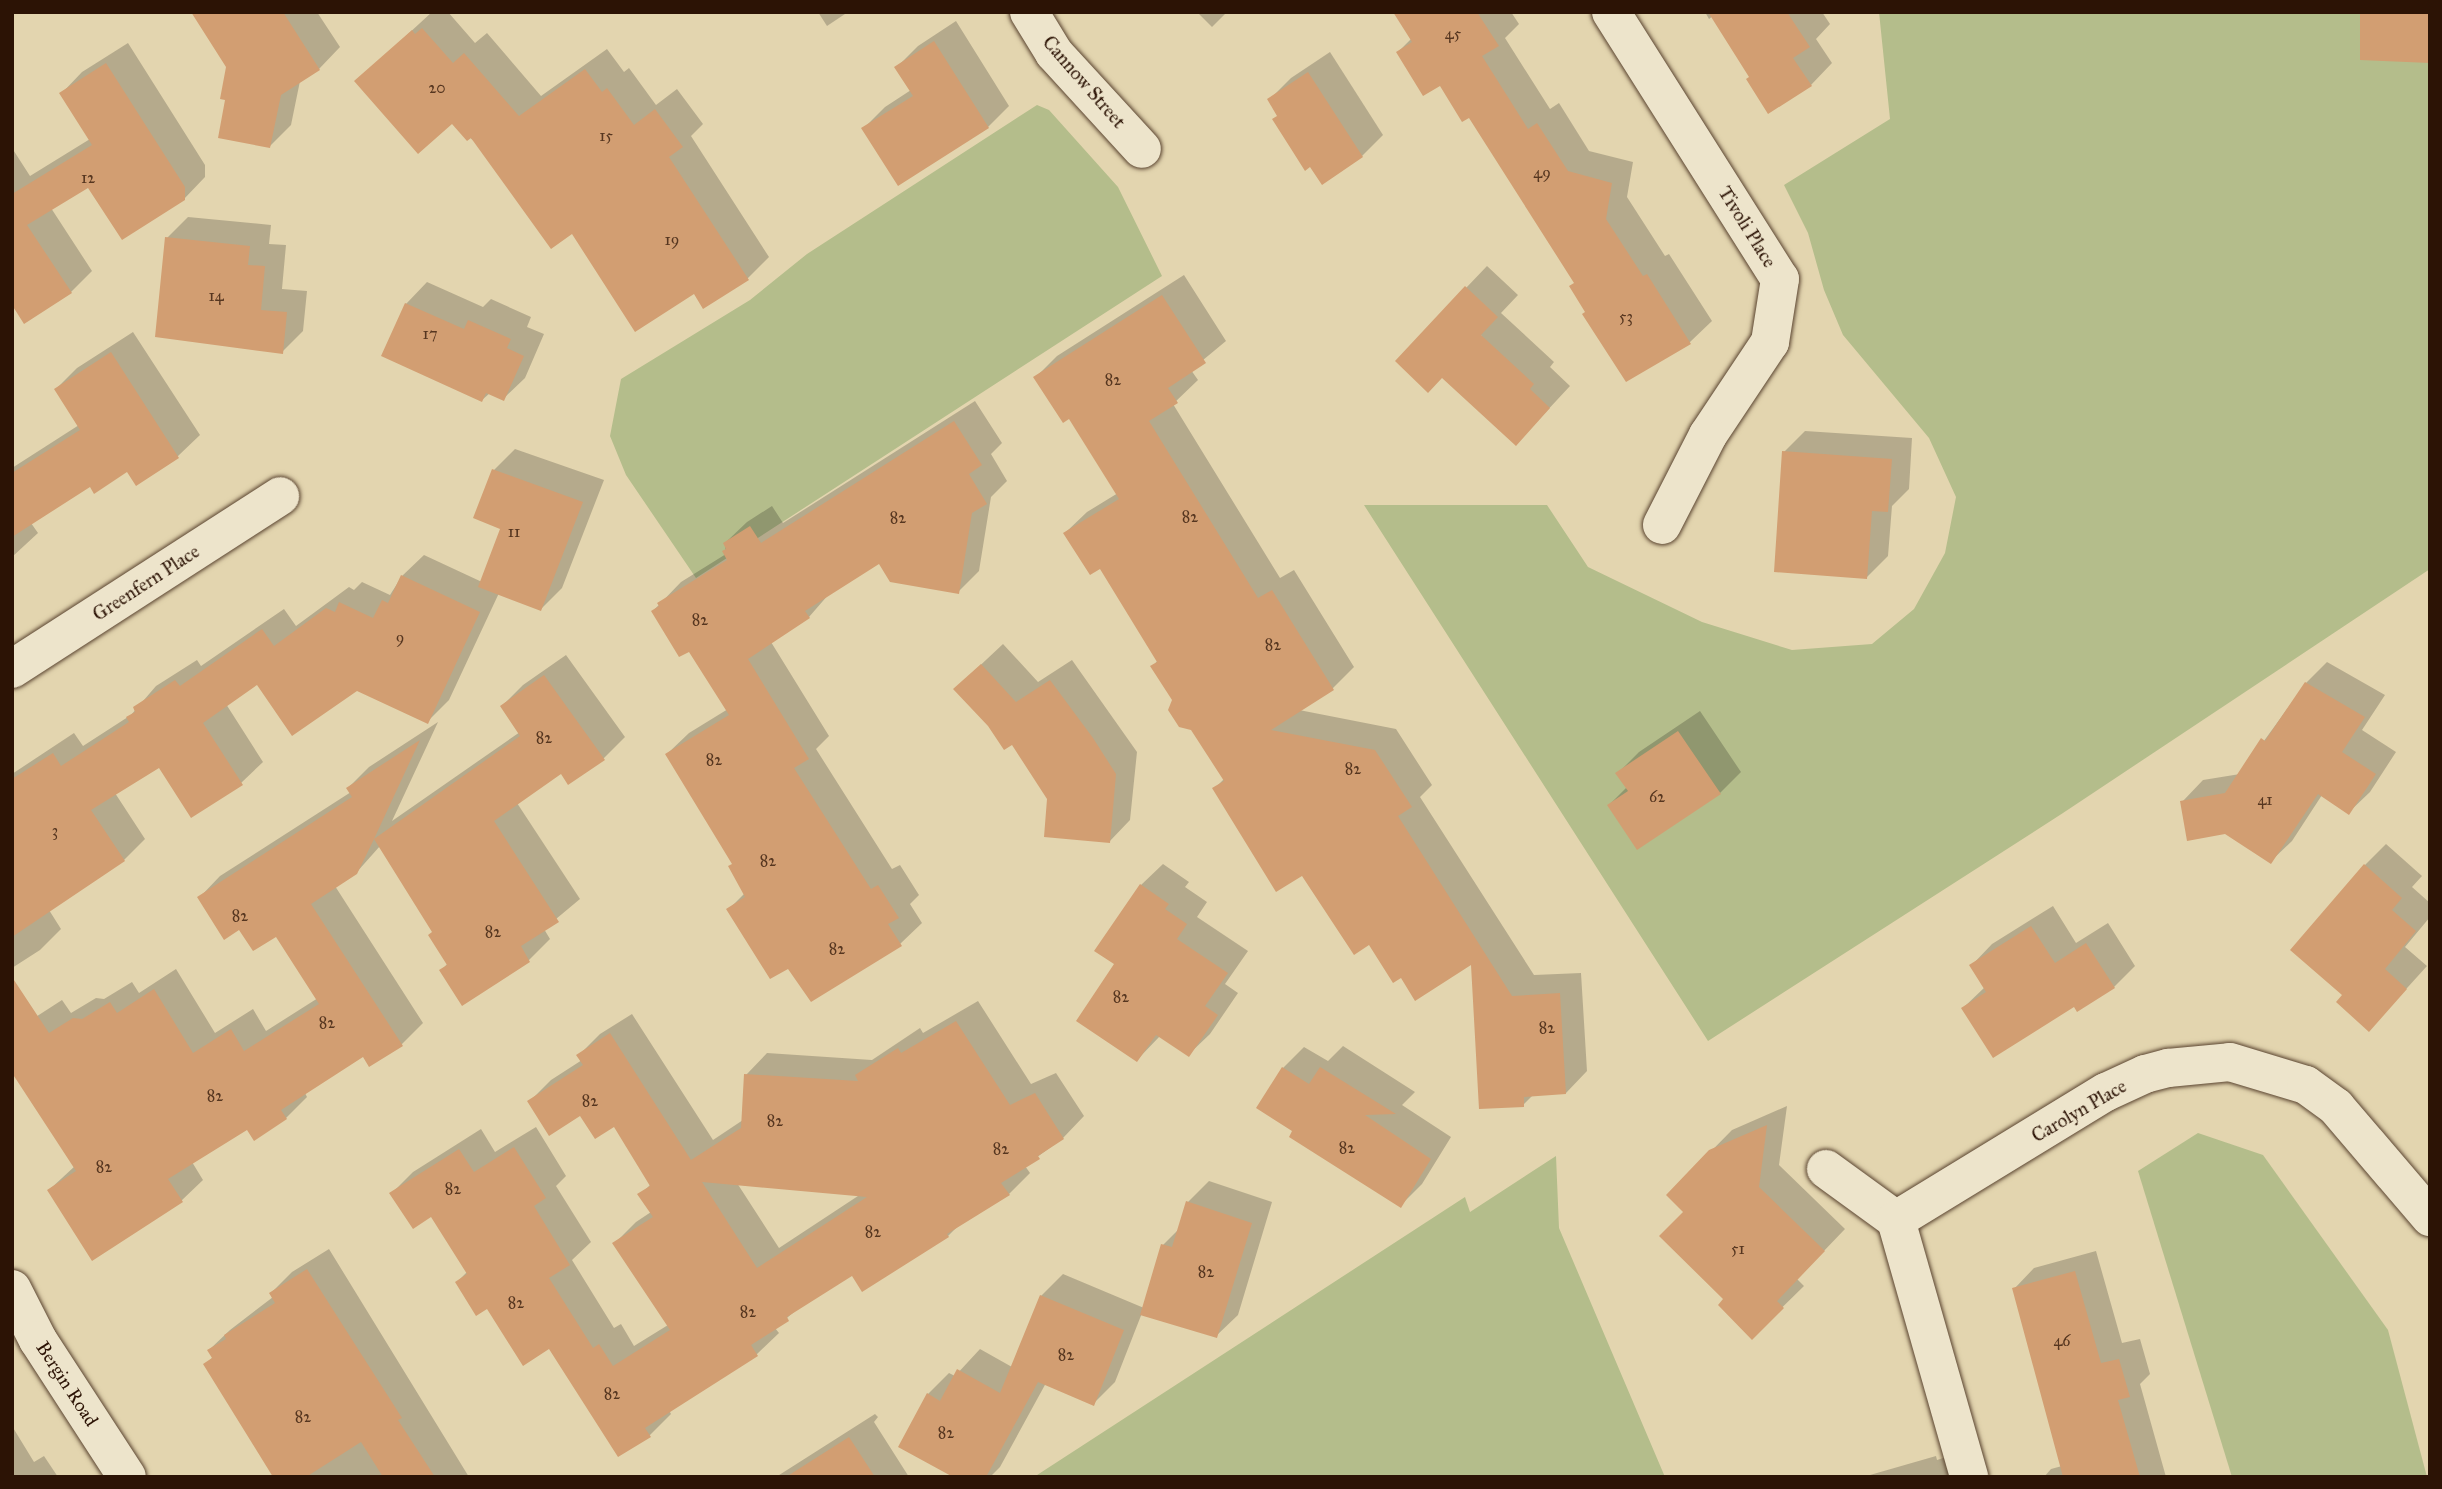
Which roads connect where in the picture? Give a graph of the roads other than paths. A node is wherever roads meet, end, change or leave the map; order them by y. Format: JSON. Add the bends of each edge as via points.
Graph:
{"nodes":[{"id":1,"x":1028,"y":12,"type":"edge"},
{"id":2,"x":1611,"y":12,"type":"edge"},
{"id":3,"x":1142,"y":149,"type":"dead end"},
{"id":4,"x":280,"y":496,"type":"dead end"},
{"id":5,"x":1662,"y":525,"type":"dead end"},
{"id":6,"x":12,"y":669,"type":"edge"},
{"id":7,"x":1826,"y":1169,"type":"dead end"},
{"id":8,"x":2430,"y":1217,"type":"edge"},
{"id":9,"x":1896,"y":1220,"type":"junction"},
{"id":10,"x":12,"y":1289,"type":"edge"},
{"id":11,"x":127,"y":1477,"type":"edge"},
{"id":12,"x":1969,"y":1477,"type":"edge"}],
"edges":[{"from":1,"to":3,"type":"street","name":"Cannow Street","via":[[1054,53]]},
{"from":2,"to":5,"type":"street","name":"Tivoli Place","via":[[1780,279],[1770,342],[1708,435]]},
{"from":4,"to":6,"type":"street","name":"Greenfern Place"},
{"from":7,"to":9,"type":"street"},
{"from":8,"to":9,"type":"street","name":"Carolyn Place","via":[[2336,1107],[2306,1085],[2230,1062],[2168,1068],[2106,1092]]},
{"from":9,"to":12,"type":"street"},
{"from":10,"to":11,"type":"street","name":"Bergin Road","via":[[38,1340]]}]}
